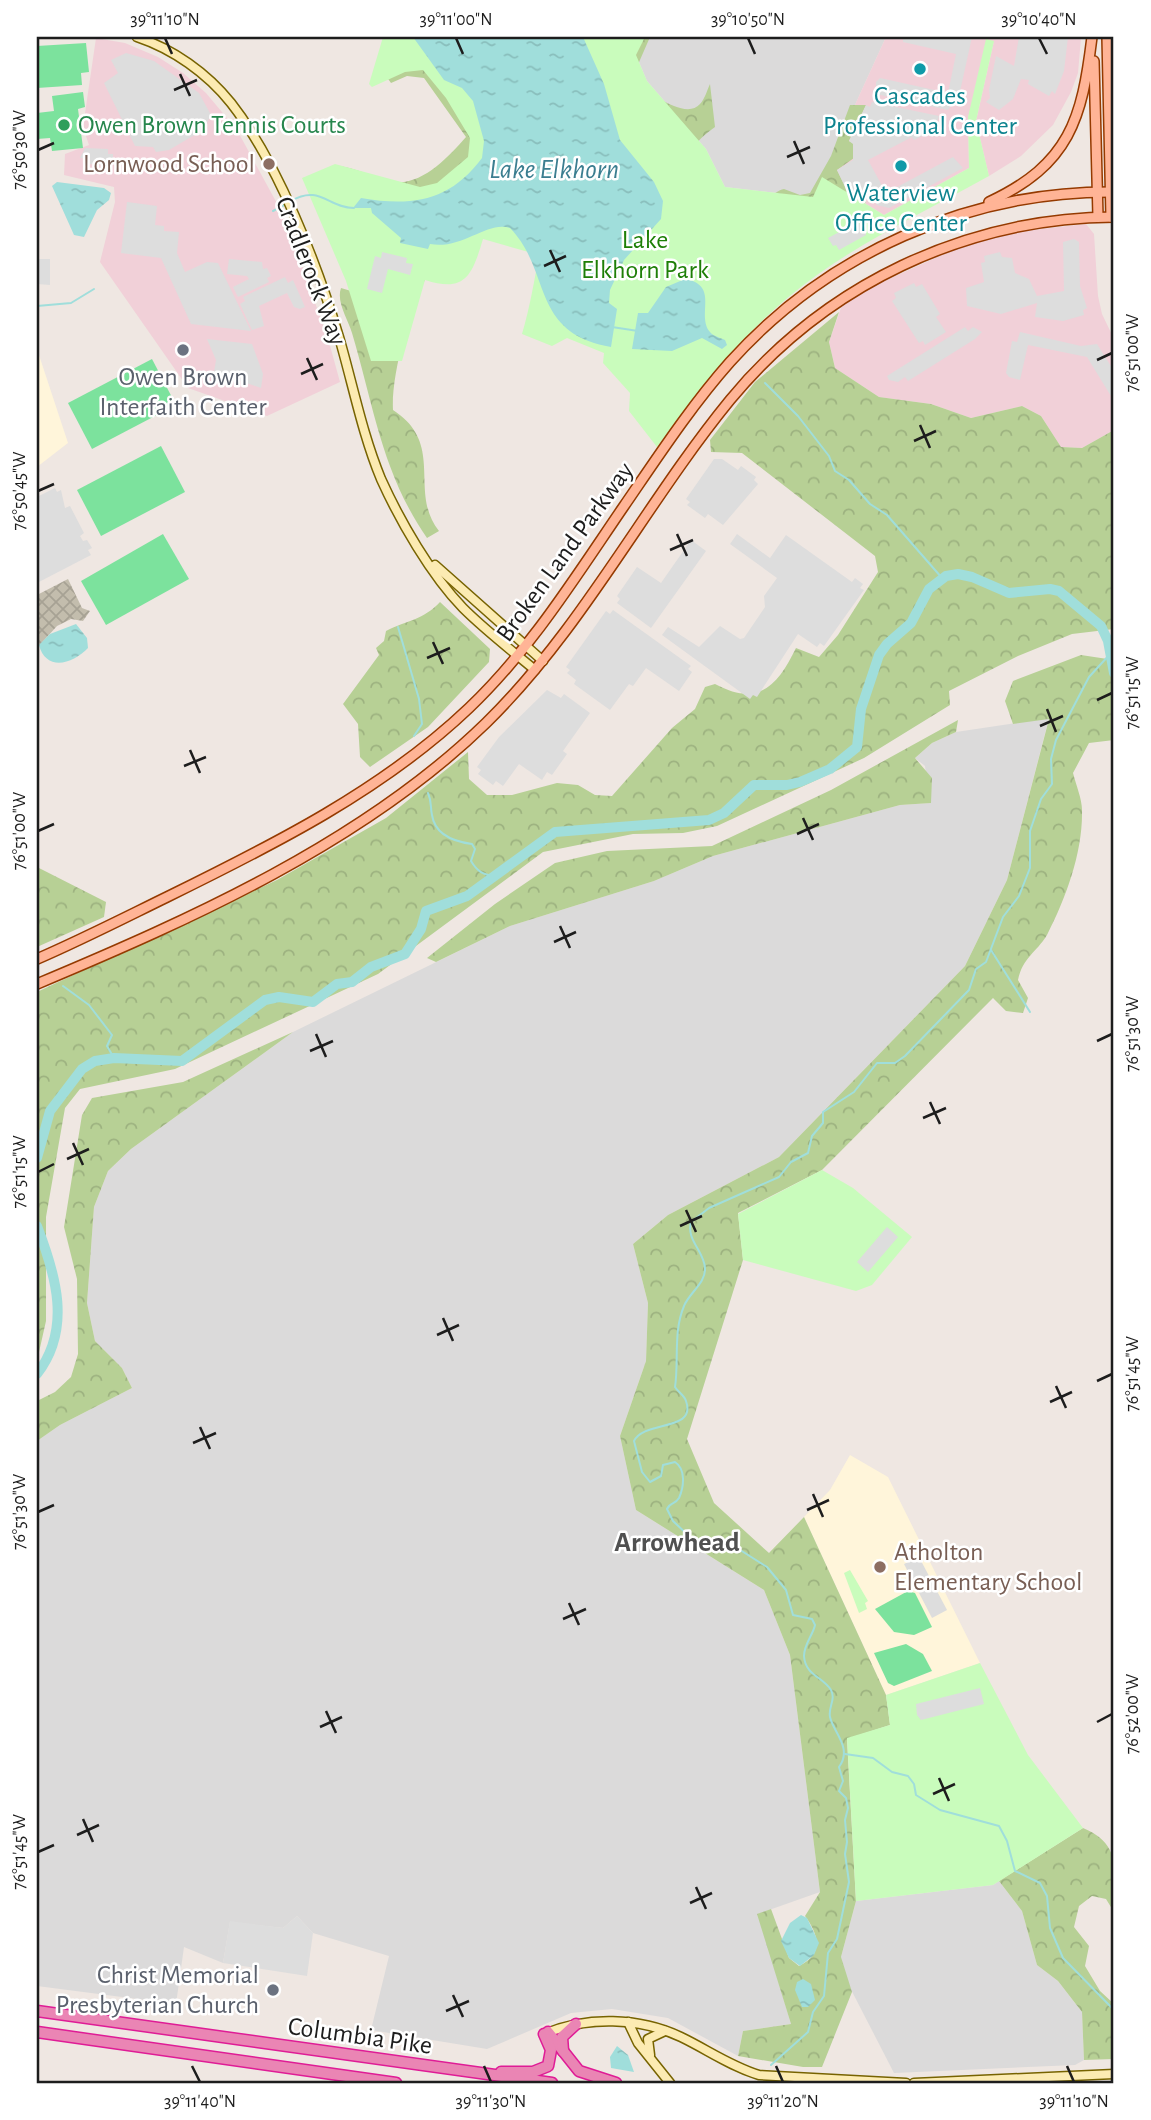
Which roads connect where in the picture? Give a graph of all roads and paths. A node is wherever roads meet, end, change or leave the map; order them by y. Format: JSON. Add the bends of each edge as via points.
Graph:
{"nodes":[{"id":1,"x":137,"y":37,"type":"edge"},
{"id":2,"x":1093,"y":37,"type":"edge"},
{"id":3,"x":1107,"y":37,"type":"edge"},
{"id":4,"x":1109,"y":134,"type":"junction"},
{"id":5,"x":1114,"y":152,"type":"edge"},
{"id":6,"x":1097,"y":192,"type":"junction"},
{"id":7,"x":1113,"y":192,"type":"edge"},
{"id":8,"x":973,"y":210,"type":"junction"},
{"id":9,"x":1098,"y":217,"type":"junction"},
{"id":10,"x":1113,"y":217,"type":"edge"},
{"id":11,"x":422,"y":551,"type":"junction"},
{"id":12,"x":525,"y":646,"type":"junction"},
{"id":13,"x":518,"y":656,"type":"junction"},
{"id":14,"x":543,"y":661,"type":"junction"},
{"id":15,"x":536,"y":670,"type":"junction"},
{"id":16,"x":37,"y":959,"type":"edge"},
{"id":17,"x":37,"y":984,"type":"edge"},
{"id":18,"x":37,"y":2011,"type":"edge"},
{"id":19,"x":628,"y":2022,"type":"junction"},
{"id":20,"x":576,"y":2024,"type":"junction"},
{"id":21,"x":666,"y":2031,"type":"junction"},
{"id":22,"x":37,"y":2032,"type":"edge"},
{"id":23,"x":546,"y":2033,"type":"junction"},
{"id":24,"x":566,"y":2058,"type":"junction"},
{"id":25,"x":652,"y":2061,"type":"junction"},
{"id":26,"x":463,"y":2072,"type":"junction"},
{"id":27,"x":1114,"y":2074,"type":"edge"},
{"id":28,"x":667,"y":2080,"type":"edge"},
{"id":29,"x":396,"y":2083,"type":"edge"},
{"id":30,"x":552,"y":2083,"type":"edge"},
{"id":31,"x":617,"y":2083,"type":"edge"},
{"id":32,"x":905,"y":2083,"type":"edge"},
{"id":33,"x":914,"y":2083,"type":"edge"}],
"edges":[{"from":1,"to":11,"type":"street","name":"Cradlerock Way","via":[[183,60],[223,94],[249,129],[290,209],[330,309],[376,466]]},
{"from":2,"to":6,"type":"main road"},
{"from":2,"to":8,"type":"main road","via":[[1081,109],[1061,146],[1030,179]]},
{"from":3,"to":4,"type":"main road"},
{"from":4,"to":5,"type":"main road"},
{"from":4,"to":7,"type":"main road"},
{"from":6,"to":7,"type":"main road","name":"Broken Land Parkway"},
{"from":6,"to":8,"type":"main road","name":"Broken Land Parkway"},
{"from":6,"to":9,"type":"main road"},
{"from":7,"to":10,"type":"main road"},
{"from":8,"to":12,"type":"main road","name":"Broken Land Parkway","via":[[858,258],[762,329],[708,389]]},
{"from":9,"to":10,"type":"main road","name":"Broken Land Parkway"},
{"from":9,"to":14,"type":"main road","name":"Broken Land Parkway","via":[[1045,221],[962,240],[887,272],[815,318],[725,407]]},
{"from":11,"to":12,"type":"street","name":"Cradlerock Way"},
{"from":11,"to":13,"type":"street","name":"Cradlerock Way","via":[[457,602]]},
{"from":12,"to":13,"type":"main road","name":"Broken Land Parkway"},
{"from":12,"to":14,"type":"street","name":"Cradlerock Way"},
{"from":13,"to":15,"type":"street","name":"Cradlerock Way"},
{"from":13,"to":16,"type":"main road","name":"Broken Land Parkway","via":[[449,726],[336,807],[232,865]]},
{"from":14,"to":15,"type":"main road","name":"Broken Land Parkway"},
{"from":15,"to":17,"type":"main road","name":"Broken Land Parkway","via":[[433,770],[347,830],[203,908]]},
{"from":18,"to":26,"type":"highway","name":"Columbia Pike"},
{"from":19,"to":20,"type":"street"},
{"from":19,"to":21,"type":"street"},
{"from":19,"to":25,"type":"street"},
{"from":20,"to":23,"type":"street"},
{"from":20,"to":24,"type":"highway","via":[[562,2036]]},
{"from":21,"to":25,"type":"street","via":[[648,2039]]},
{"from":21,"to":32,"type":"street","via":[[759,2075]]},
{"from":22,"to":29,"type":"highway","name":"Columbia Pike"},
{"from":23,"to":24,"type":"highway"},
{"from":23,"to":26,"type":"highway","via":[[551,2057],[544,2070]]},
{"from":24,"to":31,"type":"highway","via":[[590,2077]]},
{"from":25,"to":28,"type":"street"},
{"from":26,"to":30,"type":"highway","name":"Columbia Pike"},
{"from":27,"to":33,"type":"street"}]}
